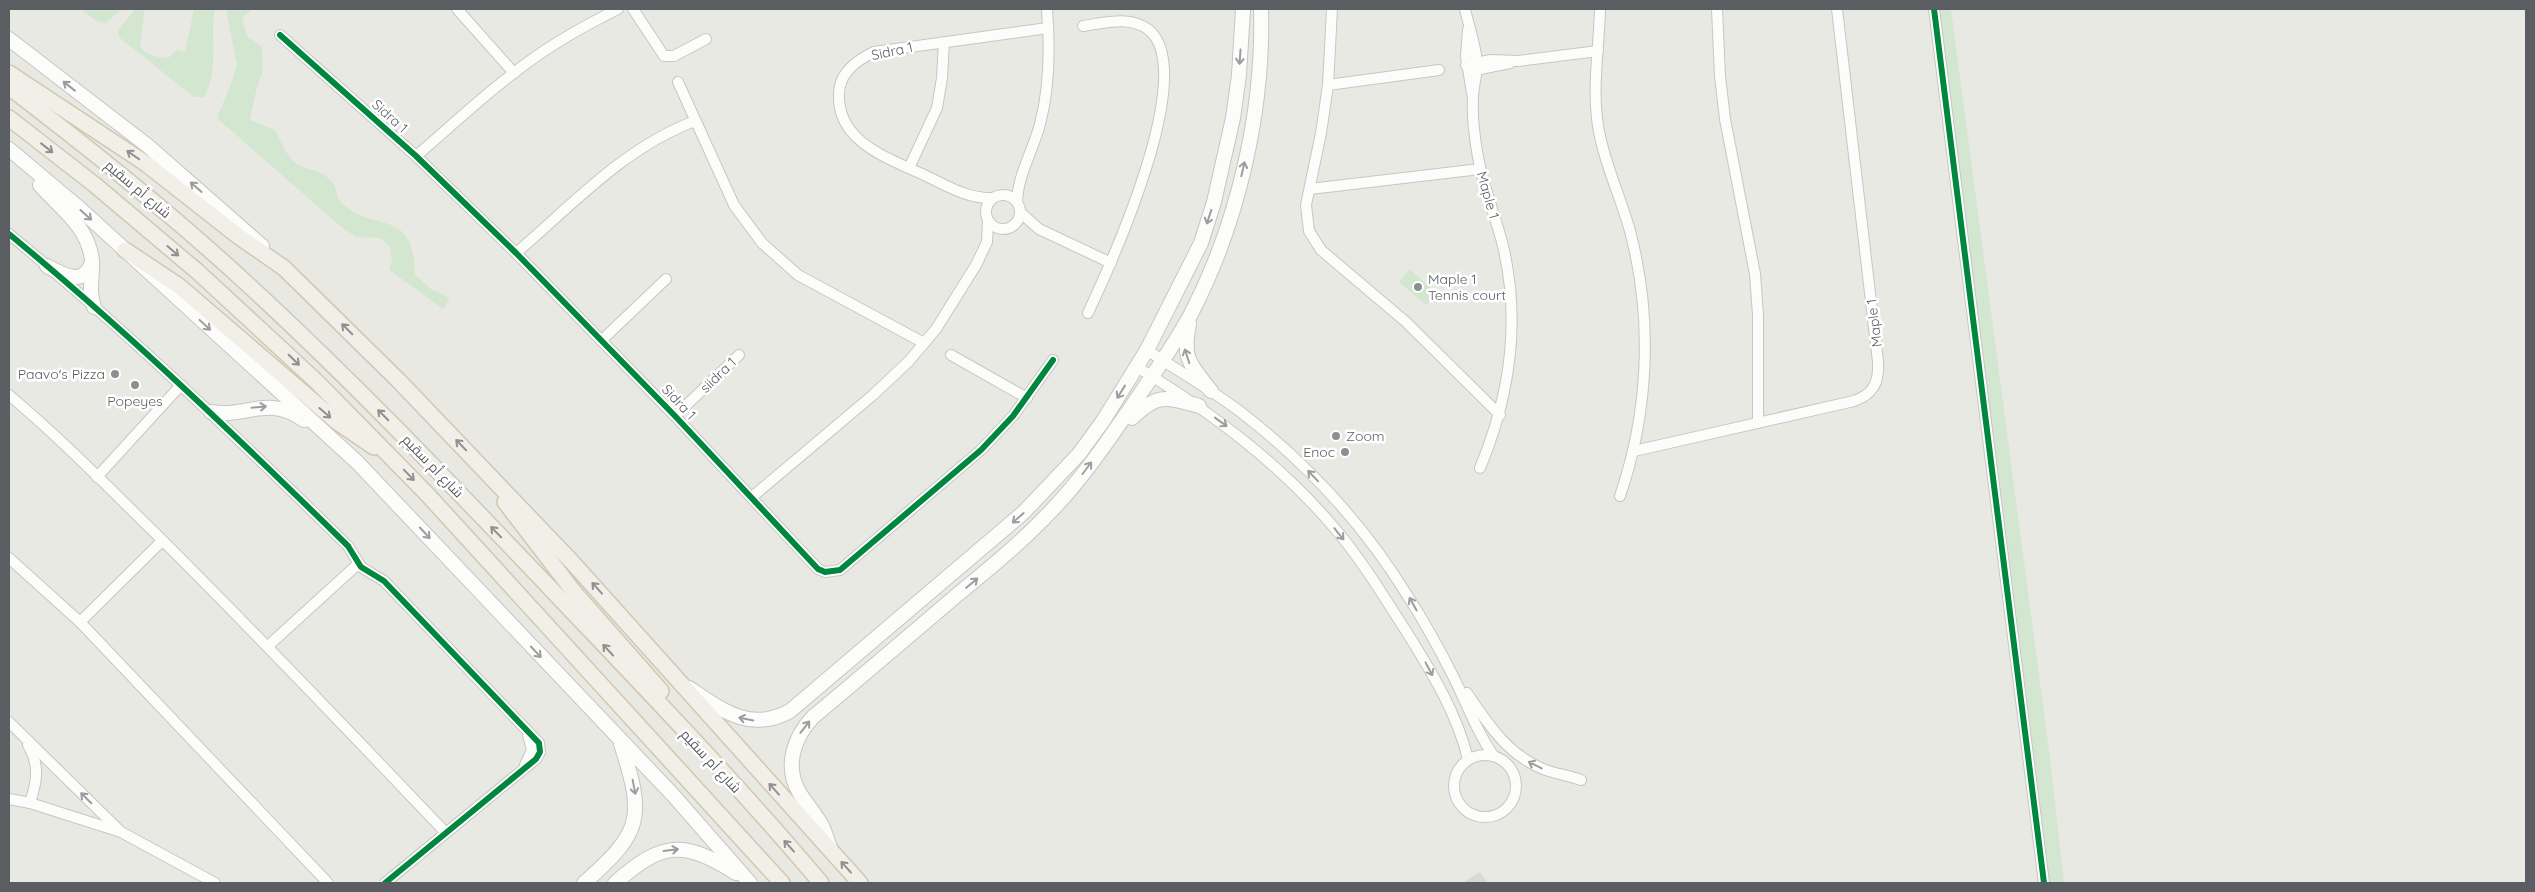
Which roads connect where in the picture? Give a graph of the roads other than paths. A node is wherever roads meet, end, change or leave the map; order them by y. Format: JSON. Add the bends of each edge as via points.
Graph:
{"nodes":[{"id":1,"x":457,"y":9,"type":"edge"},
{"id":2,"x":618,"y":9,"type":"edge"},
{"id":3,"x":633,"y":9,"type":"edge"},
{"id":4,"x":1046,"y":9,"type":"edge"},
{"id":5,"x":1243,"y":9,"type":"edge"},
{"id":6,"x":1261,"y":9,"type":"edge"},
{"id":7,"x":1332,"y":9,"type":"edge"},
{"id":8,"x":1465,"y":9,"type":"edge"},
{"id":9,"x":1600,"y":9,"type":"edge"},
{"id":10,"x":1717,"y":9,"type":"edge"},
{"id":11,"x":1837,"y":9,"type":"edge"},
{"id":12,"x":1934,"y":9,"type":"edge"},
{"id":13,"x":1082,"y":26,"type":"dead end"},
{"id":14,"x":1048,"y":28,"type":"junction"},
{"id":15,"x":280,"y":35,"type":"dead end"},
{"id":16,"x":9,"y":39,"type":"edge"},
{"id":17,"x":706,"y":39,"type":"dead end"},
{"id":18,"x":944,"y":42,"type":"junction"},
{"id":19,"x":1598,"y":52,"type":"junction"},
{"id":20,"x":1472,"y":67,"type":"junction"},
{"id":21,"x":1439,"y":70,"type":"dead end"},
{"id":22,"x":9,"y":73,"type":"edge"},
{"id":23,"x":514,"y":73,"type":"junction"},
{"id":24,"x":678,"y":82,"type":"dead end"},
{"id":25,"x":1328,"y":85,"type":"junction"},
{"id":26,"x":9,"y":87,"type":"edge"},
{"id":27,"x":9,"y":118,"type":"edge"},
{"id":28,"x":695,"y":121,"type":"junction"},
{"id":29,"x":9,"y":150,"type":"edge"},
{"id":30,"x":416,"y":156,"type":"junction"},
{"id":31,"x":22,"y":160,"type":"junction"},
{"id":32,"x":909,"y":168,"type":"junction"},
{"id":33,"x":1480,"y":169,"type":"junction"},
{"id":34,"x":1022,"y":174,"type":"junction"},
{"id":35,"x":1310,"y":189,"type":"junction"},
{"id":36,"x":966,"y":195,"type":"junction"},
{"id":37,"x":997,"y":196,"type":"junction"},
{"id":38,"x":1018,"y":207,"type":"junction"},
{"id":39,"x":986,"y":217,"type":"junction"},
{"id":40,"x":1010,"y":227,"type":"junction"},
{"id":41,"x":1039,"y":229,"type":"junction"},
{"id":42,"x":9,"y":234,"type":"edge"},
{"id":43,"x":984,"y":248,"type":"junction"},
{"id":44,"x":125,"y":250,"type":"junction"},
{"id":45,"x":516,"y":253,"type":"junction"},
{"id":46,"x":92,"y":262,"type":"junction"},
{"id":47,"x":1111,"y":263,"type":"junction"},
{"id":48,"x":48,"y":266,"type":"junction"},
{"id":49,"x":284,"y":268,"type":"junction"},
{"id":50,"x":666,"y":279,"type":"dead end"},
{"id":51,"x":94,"y":307,"type":"junction"},
{"id":52,"x":1088,"y":313,"type":"dead end"},
{"id":53,"x":1191,"y":314,"type":"junction"},
{"id":54,"x":602,"y":340,"type":"junction"},
{"id":55,"x":924,"y":343,"type":"junction"},
{"id":56,"x":739,"y":355,"type":"dead end"},
{"id":57,"x":951,"y":355,"type":"dead end"},
{"id":58,"x":1155,"y":356,"type":"junction"},
{"id":59,"x":1053,"y":360,"type":"dead end"},
{"id":60,"x":1137,"y":367,"type":"junction"},
{"id":61,"x":1152,"y":376,"type":"junction"},
{"id":62,"x":181,"y":385,"type":"junction"},
{"id":63,"x":1211,"y":391,"type":"junction"},
{"id":64,"x":9,"y":395,"type":"edge"},
{"id":65,"x":1027,"y":398,"type":"junction"},
{"id":66,"x":1199,"y":406,"type":"junction"},
{"id":67,"x":212,"y":412,"type":"junction"},
{"id":68,"x":1500,"y":415,"type":"junction"},
{"id":69,"x":675,"y":416,"type":"junction"},
{"id":70,"x":1758,"y":423,"type":"junction"},
{"id":71,"x":329,"y":434,"type":"junction"},
{"id":72,"x":1110,"y":439,"type":"junction"},
{"id":73,"x":1634,"y":451,"type":"junction"},
{"id":74,"x":391,"y":456,"type":"junction"},
{"id":75,"x":1480,"y":468,"type":"dead end"},
{"id":76,"x":484,"y":469,"type":"junction"},
{"id":77,"x":97,"y":476,"type":"junction"},
{"id":78,"x":1620,"y":496,"type":"dead end"},
{"id":79,"x":752,"y":497,"type":"junction"},
{"id":80,"x":162,"y":540,"type":"junction"},
{"id":81,"x":9,"y":558,"type":"edge"},
{"id":82,"x":359,"y":565,"type":"junction"},
{"id":83,"x":80,"y":622,"type":"junction"},
{"id":84,"x":268,"y":646,"type":"junction"},
{"id":85,"x":1454,"y":677,"type":"junction"},
{"id":86,"x":678,"y":681,"type":"junction"},
{"id":87,"x":9,"y":722,"type":"edge"},
{"id":88,"x":23,"y":735,"type":"junction"},
{"id":89,"x":620,"y":741,"type":"junction"},
{"id":90,"x":1493,"y":755,"type":"junction"},
{"id":91,"x":1468,"y":759,"type":"junction"},
{"id":92,"x":718,"y":768,"type":"junction"},
{"id":93,"x":1581,"y":780,"type":"dead end"},
{"id":94,"x":9,"y":799,"type":"edge"},
{"id":95,"x":30,"y":803,"type":"junction"},
{"id":96,"x":121,"y":832,"type":"junction"},
{"id":97,"x":445,"y":832,"type":"junction"},
{"id":98,"x":831,"y":850,"type":"junction"},
{"id":99,"x":749,"y":882,"type":"edge"},
{"id":100,"x":215,"y":883,"type":"edge"},
{"id":101,"x":328,"y":883,"type":"edge"},
{"id":102,"x":385,"y":883,"type":"edge"},
{"id":103,"x":584,"y":883,"type":"edge"},
{"id":104,"x":615,"y":883,"type":"edge"},
{"id":105,"x":782,"y":883,"type":"edge"},
{"id":106,"x":821,"y":883,"type":"edge"},
{"id":107,"x":860,"y":883,"type":"edge"},
{"id":108,"x":2044,"y":883,"type":"edge"}],
"edges":[{"from":1,"to":23,"type":"street"},
{"from":2,"to":23,"type":"street","via":[[560,41]]},
{"from":3,"to":17,"type":"street","via":[[664,56],[674,56]]},
{"from":4,"to":14,"type":"street"},
{"from":5,"to":58,"type":"street","one_way":true,"via":[[1239,75],[1225,160],[1201,243]]},
{"from":53,"to":6,"type":"street","one_way":true,"via":[[1224,235],[1246,153],[1259,68]]},
{"from":7,"to":25,"type":"street"},
{"from":8,"to":20,"type":"street"},
{"from":9,"to":19,"type":"street"},
{"from":10,"to":70,"type":"street","via":[[1725,119],[1755,274]]},
{"from":11,"to":70,"type":"street","name":"Maple 1","via":[[1878,379],[1875,387],[1862,398]]},
{"from":12,"to":108,"type":"street"},
{"from":13,"to":47,"type":"street","via":[[1116,21],[1138,24],[1156,38],[1164,66],[1157,124],[1145,173]]},
{"from":14,"to":18,"type":"street","name":"Sidra 1"},
{"from":14,"to":34,"type":"street","via":[[1049,77],[1040,124]]},
{"from":15,"to":30,"type":"street","name":"Sidra 1"},
{"from":49,"to":16,"type":"street","one_way":true,"via":[[169,164]]},
{"from":18,"to":32,"type":"street","via":[[937,108]]},
{"from":18,"to":32,"type":"street","name":"Sidra 1","via":[[874,52],[851,67],[839,88],[839,105],[848,128],[870,148]]},
{"from":19,"to":20,"type":"street","via":[[1518,61],[1498,60]]},
{"from":19,"to":73,"type":"street","via":[[1595,88],[1598,124],[1606,160],[1630,230],[1644,313],[1645,368]]},
{"from":20,"to":33,"type":"street","name":"Maple 1"},
{"from":21,"to":25,"type":"street"},
{"from":49,"to":22,"type":"main road","one_way":true,"via":[[245,242],[145,163]]},
{"from":23,"to":30,"type":"street"},
{"from":24,"to":28,"type":"street"},
{"from":25,"to":35,"type":"street"},
{"from":92,"to":26,"type":"main road","name":"شارع أم سقيم","one_way":true,"via":[[502,538],[312,345],[172,217]]},
{"from":27,"to":74,"type":"main road","name":"شارع أم سقيم","one_way":true,"via":[[198,272],[278,344]]},
{"from":28,"to":45,"type":"street","via":[[665,132],[638,149]]},
{"from":28,"to":55,"type":"street","via":[[734,206],[779,260],[798,274]]},
{"from":29,"to":31,"type":"street"},
{"from":30,"to":45,"type":"street","name":"Sidra 1"},
{"from":31,"to":44,"type":"street","one_way":true},
{"from":31,"to":46,"type":"street","via":[[82,230]]},
{"from":32,"to":36,"type":"street","name":"Sidra 1"},
{"from":33,"to":35,"type":"street"},
{"from":33,"to":68,"type":"street","name":"Maple 1","via":[[1503,245],[1511,294],[1512,342]]},
{"from":34,"to":37,"type":"street"},
{"from":34,"to":38,"type":"street"},
{"from":35,"to":68,"type":"street","via":[[1306,222],[1316,245],[1406,322]]},
{"from":36,"to":37,"type":"street"},
{"from":36,"to":39,"type":"street"},
{"from":37,"to":38,"type":"street","via":[[1013,198]]},
{"from":37,"to":39,"type":"street"},
{"from":38,"to":40,"type":"street"},
{"from":38,"to":41,"type":"street"},
{"from":39,"to":40,"type":"street","via":[[995,228]]},
{"from":39,"to":43,"type":"street","via":[[988,235]]},
{"from":40,"to":41,"type":"street"},
{"from":40,"to":43,"type":"street"},
{"from":41,"to":47,"type":"street"},
{"from":42,"to":48,"type":"street"},
{"from":43,"to":55,"type":"street","via":[[946,314]]},
{"from":44,"to":71,"type":"street","one_way":true},
{"from":44,"to":74,"type":"main road","one_way":true,"via":[[185,290],[336,421]]},
{"from":45,"to":54,"type":"street","name":"Sidra 1"},
{"from":46,"to":48,"type":"street","via":[[85,273],[73,278]]},
{"from":46,"to":51,"type":"street","via":[[90,287]]},
{"from":47,"to":52,"type":"street"},
{"from":48,"to":51,"type":"street"},
{"from":76,"to":49,"type":"main road","one_way":true},
{"from":50,"to":54,"type":"street"},
{"from":51,"to":62,"type":"street"},
{"from":53,"to":58,"type":"street"},
{"from":63,"to":53,"type":"street","one_way":true,"via":[[1188,361],[1185,350]]},
{"from":54,"to":69,"type":"street","name":"Sidra 1"},
{"from":55,"to":79,"type":"street","via":[[873,395]]},
{"from":56,"to":69,"type":"street","name":"siidra 1"},
{"from":57,"to":65,"type":"street"},
{"from":58,"to":60,"type":"street"},
{"from":58,"to":61,"type":"street"},
{"from":58,"to":63,"type":"street"},
{"from":59,"to":65,"type":"street","name":"Sidra 1"},
{"from":60,"to":61,"type":"street"},
{"from":60,"to":86,"type":"street","one_way":true,"via":[[1098,428],[1052,484],[1023,513],[790,711],[762,721],[739,717]]},
{"from":61,"to":66,"type":"street"},
{"from":61,"to":72,"type":"street"},
{"from":62,"to":67,"type":"street"},
{"from":62,"to":77,"type":"street"},
{"from":85,"to":63,"type":"street","one_way":true,"via":[[1407,594],[1332,496],[1285,449]]},
{"from":64,"to":77,"type":"street"},
{"from":65,"to":79,"type":"street","name":"Sidra 1","via":[[965,466],[840,570],[825,572],[812,564]]},
{"from":66,"to":72,"type":"street","via":[[1167,398],[1151,400]]},
{"from":66,"to":91,"type":"street","one_way":true,"via":[[1286,477],[1338,532],[1420,653],[1453,714]]},
{"from":67,"to":71,"type":"street","one_way":true,"via":[[231,414],[254,407],[274,407],[294,414]]},
{"from":67,"to":82,"type":"street","via":[[348,546]]},
{"from":68,"to":75,"type":"street","name":"Maple 1"},
{"from":69,"to":79,"type":"street","name":"Sidra 1"},
{"from":70,"to":73,"type":"street","name":"Maple 1"},
{"from":71,"to":89,"type":"street","one_way":true},
{"from":98,"to":72,"type":"street","one_way":true,"via":[[823,828],[799,791],[792,769],[794,746],[805,726],[1020,542],[1052,510]]},
{"from":73,"to":78,"type":"street"},
{"from":74,"to":105,"type":"main road","name":"شارع أم سقيم","one_way":true},
{"from":86,"to":76,"type":"main road","one_way":true},
{"from":76,"to":92,"type":"main road","via":[[527,532],[594,616],[680,714]]},
{"from":77,"to":80,"type":"street"},
{"from":80,"to":83,"type":"street"},
{"from":80,"to":84,"type":"street"},
{"from":81,"to":83,"type":"street"},
{"from":82,"to":84,"type":"street"},
{"from":82,"to":97,"type":"street","via":[[384,581],[539,743],[540,752],[536,760]]},
{"from":83,"to":101,"type":"street"},
{"from":84,"to":97,"type":"street"},
{"from":85,"to":90,"type":"street","via":[[1479,734]]},
{"from":93,"to":85,"type":"street","one_way":true,"via":[[1545,770],[1515,752],[1490,729]]},
{"from":98,"to":86,"type":"main road","one_way":true},
{"from":87,"to":88,"type":"street"},
{"from":88,"to":95,"type":"street","via":[[37,764]]},
{"from":96,"to":88,"type":"street","one_way":true},
{"from":89,"to":99,"type":"street"},
{"from":89,"to":103,"type":"street","one_way":true,"via":[[634,783],[636,810],[632,828],[624,844]]},
{"from":90,"to":91,"type":"street"},
{"from":90,"to":91,"type":"street","via":[[1510,767],[1517,783],[1510,805],[1491,816],[1470,813],[1457,800],[1456,773]]},
{"from":106,"to":92,"type":"main road","name":"شارع أم سقيم","one_way":true},
{"from":94,"to":95,"type":"street"},
{"from":95,"to":96,"type":"street"},
{"from":96,"to":100,"type":"street"},
{"from":97,"to":102,"type":"street"},
{"from":107,"to":98,"type":"main road","one_way":true},
{"from":104,"to":99,"type":"street","one_way":true,"via":[[642,860],[658,853],[683,849],[708,856]]}]}
